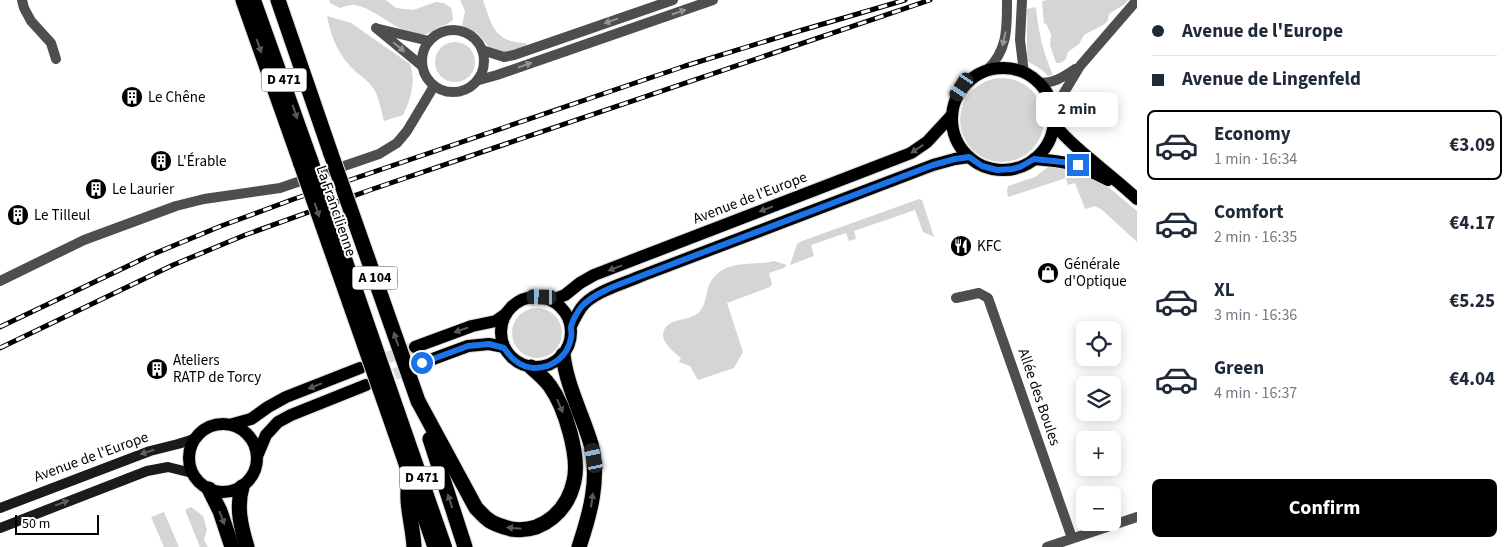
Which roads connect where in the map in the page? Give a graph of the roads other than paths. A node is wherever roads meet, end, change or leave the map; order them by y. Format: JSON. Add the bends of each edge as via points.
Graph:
{"nodes":[{"id":1,"x":22,"y":0,"type":"edge"},
{"id":2,"x":243,"y":0,"type":"edge"},
{"id":3,"x":255,"y":0,"type":"edge"},
{"id":4,"x":278,"y":0,"type":"edge"},
{"id":5,"x":674,"y":0,"type":"edge"},
{"id":6,"x":713,"y":0,"type":"edge"},
{"id":7,"x":1022,"y":0,"type":"edge"},
{"id":8,"x":1137,"y":0,"type":"edge"},
{"id":9,"x":1007,"y":1,"type":"edge"},
{"id":10,"x":429,"y":41,"type":"junction"},
{"id":11,"x":482,"y":50,"type":"junction"},
{"id":12,"x":56,"y":59,"type":"dead end"},
{"id":13,"x":422,"y":66,"type":"junction"},
{"id":14,"x":1080,"y":66,"type":"junction"},
{"id":15,"x":987,"y":70,"type":"junction"},
{"id":16,"x":1024,"y":73,"type":"junction"},
{"id":17,"x":479,"y":80,"type":"junction"},
{"id":18,"x":1039,"y":83,"type":"junction"},
{"id":19,"x":434,"y":86,"type":"junction"},
{"id":20,"x":1053,"y":111,"type":"junction"},
{"id":21,"x":952,"y":115,"type":"junction"},
{"id":22,"x":1054,"y":124,"type":"junction"},
{"id":23,"x":969,"y":157,"type":"junction"},
{"id":24,"x":1034,"y":159,"type":"junction"},
{"id":25,"x":306,"y":162,"type":"junction"},
{"id":26,"x":1133,"y":195,"type":"edge"},
{"id":27,"x":0,"y":282,"type":"edge"},
{"id":28,"x":956,"y":298,"type":"dead end"},
{"id":29,"x":552,"y":300,"type":"junction"},
{"id":30,"x":506,"y":314,"type":"junction"},
{"id":31,"x":571,"y":326,"type":"junction"},
{"id":32,"x":415,"y":347,"type":"tunnel mouth"},
{"id":33,"x":504,"y":348,"type":"junction"},
{"id":34,"x":563,"y":355,"type":"junction"},
{"id":35,"x":422,"y":363,"type":"tunnel mouth"},
{"id":36,"x":360,"y":368,"type":"tunnel mouth"},
{"id":37,"x":531,"y":368,"type":"junction"},
{"id":38,"x":366,"y":385,"type":"tunnel mouth"},
{"id":39,"x":418,"y":402,"type":"junction"},
{"id":40,"x":392,"y":410,"type":"junction"},
{"id":41,"x":233,"y":424,"type":"junction"},
{"id":42,"x":194,"y":438,"type":"junction"},
{"id":43,"x":258,"y":454,"type":"junction"},
{"id":44,"x":192,"y":473,"type":"junction"},
{"id":45,"x":410,"y":475,"type":"junction"},
{"id":46,"x":242,"y":487,"type":"junction"},
{"id":47,"x":209,"y":489,"type":"junction"},
{"id":48,"x":0,"y":508,"type":"edge"},
{"id":49,"x":1137,"y":517,"type":"edge"},
{"id":50,"x":0,"y":528,"type":"edge"},
{"id":51,"x":1072,"y":538,"type":"junction"},
{"id":52,"x":232,"y":547,"type":"edge"},
{"id":53,"x":247,"y":547,"type":"edge"},
{"id":54,"x":414,"y":547,"type":"edge"},
{"id":55,"x":435,"y":547,"type":"edge"},
{"id":56,"x":446,"y":547,"type":"edge"},
{"id":57,"x":465,"y":547,"type":"edge"},
{"id":58,"x":579,"y":547,"type":"edge"},
{"id":59,"x":1047,"y":547,"type":"edge"}],
"edges":[{"from":1,"to":12,"type":"street","via":[[31,21],[51,43]]},
{"from":2,"to":25,"type":"highway","name":"La Francilienne","number":"A 104","one_way":true},
{"from":3,"to":25,"type":"main road","number":"D 471","one_way":true},
{"from":39,"to":4,"type":"highway","name":"La Francilienne","number":"A 104","one_way":true,"bridge":true},
{"from":5,"to":11,"type":"street","one_way":true,"via":[[514,55],[504,57]]},
{"from":17,"to":6,"type":"street","one_way":true},
{"from":7,"to":16,"type":"street","via":[[1020,40]]},
{"from":8,"to":14,"type":"street"},
{"from":9,"to":15,"type":"street","one_way":true,"via":[[1001,52]]},
{"from":10,"to":11,"type":"street","via":[[446,31],[455,30],[472,36]]},
{"from":10,"to":13,"type":"street"},
{"from":10,"to":13,"type":"street","one_way":true,"via":[[376,28]]},
{"from":11,"to":17,"type":"street","via":[[484,70]]},
{"from":13,"to":19,"type":"street","via":[[428,81]]},
{"from":14,"to":18,"type":"street","via":[[1059,81]]},
{"from":14,"to":20,"type":"street"},
{"from":15,"to":16,"type":"main road","via":[[1006,68]]},
{"from":15,"to":21,"type":"main road","via":[[962,87]]},
{"from":16,"to":18,"type":"main road"},
{"from":17,"to":19,"type":"street","via":[[462,92],[442,91]]},
{"from":18,"to":20,"type":"main road"},
{"from":19,"to":27,"type":"street","via":[[407,131],[397,143],[379,154],[280,188],[176,206],[84,240]]},
{"from":20,"to":22,"type":"main road"},
{"from":21,"to":23,"type":"main road","via":[[955,138]]},
{"from":21,"to":29,"type":"main road","name":"Avenue de l'Europe","one_way":true,"via":[[927,142],[911,153],[594,276]]},
{"from":22,"to":24,"type":"main road","via":[[1047,144]]},
{"from":22,"to":26,"type":"main road","via":[[1067,140]]},
{"from":23,"to":24,"type":"main road","via":[[989,168],[1005,170],[1020,167]]},
{"from":23,"to":31,"type":"main road","via":[[933,165],[598,294],[581,308]]},
{"from":24,"to":26,"type":"main road","via":[[1078,165]]},
{"from":25,"to":40,"type":"highway","name":"La Francilienne","number":"A 104","one_way":true,"bridge":true},
{"from":28,"to":51,"type":"street","name":"Allée des Boules","via":[[979,293],[988,298]]},
{"from":29,"to":30,"type":"main road","via":[[536,297],[521,300]]},
{"from":29,"to":31,"type":"main road","via":[[565,311]]},
{"from":30,"to":32,"type":"main road","one_way":true,"via":[[496,321],[472,326]]},
{"from":30,"to":33,"type":"main road","via":[[501,330]]},
{"from":31,"to":34,"type":"main road","via":[[571,339]]},
{"from":33,"to":35,"type":"main road","via":[[489,344],[468,346]]},
{"from":33,"to":37,"type":"main road","via":[[518,363]]},
{"from":34,"to":37,"type":"main road","via":[[549,366]]},
{"from":58,"to":34,"type":"highway","one_way":true,"via":[[590,511],[594,458],[567,378]]},
{"from":36,"to":41,"type":"main road","name":"Avenue de l'Europe","one_way":true,"via":[[286,397],[251,419]]},
{"from":37,"to":39,"type":"highway","one_way":true,"via":[[551,387],[558,400],[571,437],[576,470],[564,506],[545,523],[532,528],[502,527],[490,522],[476,508]]},
{"from":38,"to":43,"type":"main road","via":[[278,422],[266,435]]},
{"from":57,"to":39,"type":"highway","name":"La Francilienne","number":"A 104","one_way":true},
{"from":40,"to":45,"type":"highway","name":"La Francilienne","number":"A 104"},
{"from":40,"to":56,"type":"main road","number":"D 471"},
{"from":41,"to":42,"type":"main road","name":"Avenue de l'Europe","via":[[215,424]]},
{"from":41,"to":43,"type":"main road","via":[[250,436]]},
{"from":42,"to":44,"type":"main road","via":[[188,456]]},
{"from":42,"to":48,"type":"main road","name":"Avenue de l'Europe","one_way":true,"via":[[150,451]]},
{"from":43,"to":46,"type":"main road","via":[[254,473]]},
{"from":44,"to":47,"type":"main road"},
{"from":50,"to":44,"type":"main road","one_way":true,"via":[[148,471],[168,467]]},
{"from":45,"to":54,"type":"highway","via":[[407,494]]},
{"from":45,"to":55,"type":"highway","name":"La Francilienne","number":"A 104"},
{"from":46,"to":47,"type":"main road","via":[[226,492]]},
{"from":46,"to":53,"type":"highway","via":[[238,502]]},
{"from":47,"to":52,"type":"highway","one_way":true},
{"from":49,"to":51,"type":"street"},
{"from":51,"to":59,"type":"street"}]}
